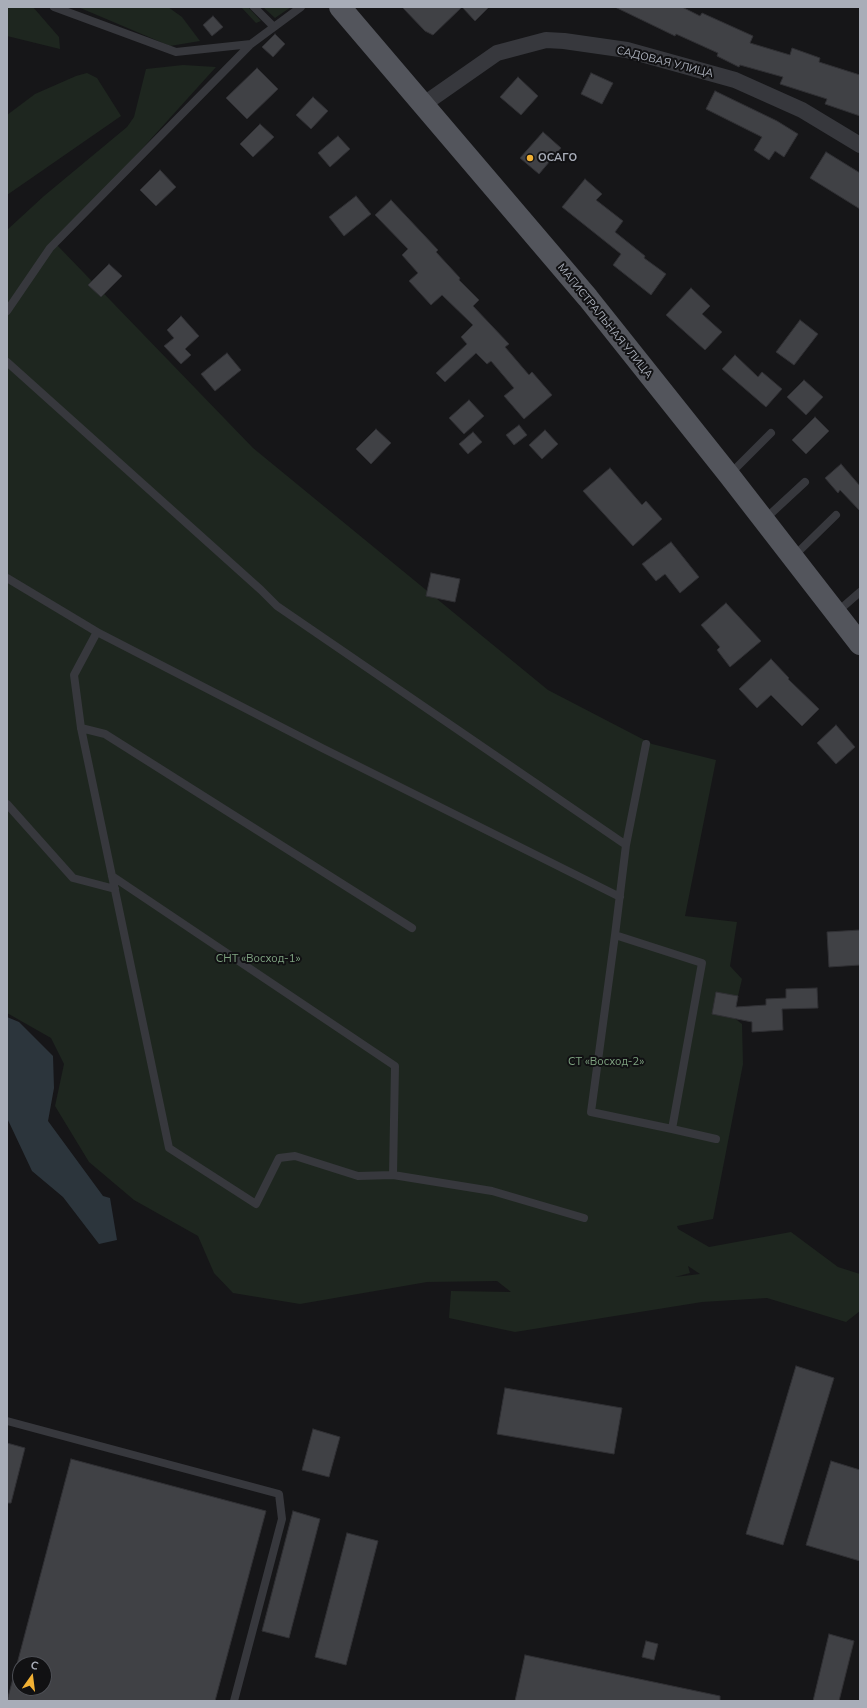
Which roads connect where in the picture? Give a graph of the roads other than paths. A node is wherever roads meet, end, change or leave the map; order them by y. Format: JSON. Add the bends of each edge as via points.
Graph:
{"nodes":[{"id":1,"x":54,"y":7,"type":"edge"},
{"id":2,"x":254,"y":7,"type":"edge"},
{"id":3,"x":301,"y":7,"type":"edge"},
{"id":4,"x":340,"y":7,"type":"edge"},
{"id":5,"x":274,"y":27,"type":"junction"},
{"id":6,"x":251,"y":44,"type":"junction"},
{"id":7,"x":424,"y":104,"type":"junction"},
{"id":8,"x":860,"y":145,"type":"edge"},
{"id":9,"x":7,"y":311,"type":"edge"},
{"id":10,"x":7,"y":362,"type":"edge"},
{"id":11,"x":771,"y":434,"type":"dead end"},
{"id":12,"x":729,"y":475,"type":"junction"},
{"id":13,"x":805,"y":482,"type":"dead end"},
{"id":14,"x":836,"y":515,"type":"dead end"},
{"id":15,"x":764,"y":520,"type":"junction"},
{"id":16,"x":793,"y":557,"type":"junction"},
{"id":17,"x":7,"y":578,"type":"edge"},
{"id":18,"x":860,"y":592,"type":"edge"},
{"id":19,"x":836,"y":613,"type":"junction"},
{"id":20,"x":97,"y":632,"type":"junction"},
{"id":21,"x":860,"y":644,"type":"edge"},
{"id":22,"x":82,"y":728,"type":"junction"},
{"id":23,"x":646,"y":744,"type":"dead end"},
{"id":24,"x":7,"y":804,"type":"edge"},
{"id":25,"x":626,"y":845,"type":"junction"},
{"id":26,"x":112,"y":876,"type":"junction"},
{"id":27,"x":115,"y":889,"type":"junction"},
{"id":28,"x":620,"y":896,"type":"junction"},
{"id":29,"x":412,"y":928,"type":"dead end"},
{"id":30,"x":615,"y":935,"type":"junction"},
{"id":31,"x":672,"y":1129,"type":"junction"},
{"id":32,"x":716,"y":1139,"type":"dead end"},
{"id":33,"x":393,"y":1175,"type":"junction"},
{"id":34,"x":584,"y":1218,"type":"dead end"},
{"id":35,"x":7,"y":1421,"type":"edge"},
{"id":36,"x":234,"y":1701,"type":"edge"}],
"edges":[{"from":1,"to":6,"type":"lane","via":[[176,52]]},
{"from":2,"to":5,"type":"lane"},
{"from":3,"to":5,"type":"lane"},
{"from":4,"to":7,"type":"main road","name":"МАГИСТРАЛЬНАЯ УЛИЦА"},
{"from":5,"to":6,"type":"lane"},
{"from":6,"to":9,"type":"lane","via":[[50,248]]},
{"from":7,"to":8,"type":"street","name":"САДОВАЯ УЛИЦА","via":[[497,53],[546,40],[564,41],[628,50],[735,80],[802,110]]},
{"from":7,"to":12,"type":"main road","name":"МАГИСТРАЛЬНАЯ УЛИЦА","via":[[588,298]]},
{"from":10,"to":25,"type":"lane","via":[[277,606]]},
{"from":11,"to":12,"type":"lane"},
{"from":12,"to":15,"type":"main road","name":"МАГИСТРАЛЬНАЯ УЛИЦА"},
{"from":13,"to":15,"type":"lane"},
{"from":14,"to":16,"type":"lane"},
{"from":15,"to":16,"type":"main road","name":"МАГИСТРАЛЬНАЯ УЛИЦА"},
{"from":16,"to":19,"type":"main road","name":"МАГИСТРАЛЬНАЯ УЛИЦА"},
{"from":17,"to":20,"type":"lane"},
{"from":18,"to":19,"type":"lane"},
{"from":19,"to":21,"type":"main road","name":"МАГИСТРАЛЬНАЯ УЛИЦА"},
{"from":20,"to":22,"type":"lane","via":[[74,675]]},
{"from":20,"to":28,"type":"lane","via":[[322,748]]},
{"from":22,"to":26,"type":"lane"},
{"from":22,"to":29,"type":"lane","via":[[104,734]]},
{"from":23,"to":25,"type":"lane"},
{"from":24,"to":27,"type":"lane","via":[[73,878]]},
{"from":25,"to":28,"type":"lane"},
{"from":26,"to":27,"type":"lane"},
{"from":26,"to":33,"type":"lane","via":[[395,1066]]},
{"from":27,"to":33,"type":"lane","via":[[169,1148],[256,1204],[279,1158],[295,1156],[358,1176]]},
{"from":28,"to":30,"type":"lane"},
{"from":30,"to":31,"type":"lane","via":[[702,963]]},
{"from":30,"to":31,"type":"lane","via":[[591,1112]]},
{"from":31,"to":32,"type":"lane"},
{"from":33,"to":34,"type":"lane","via":[[492,1191]]},
{"from":35,"to":36,"type":"lane","via":[[280,1494],[282,1519]]}]}
